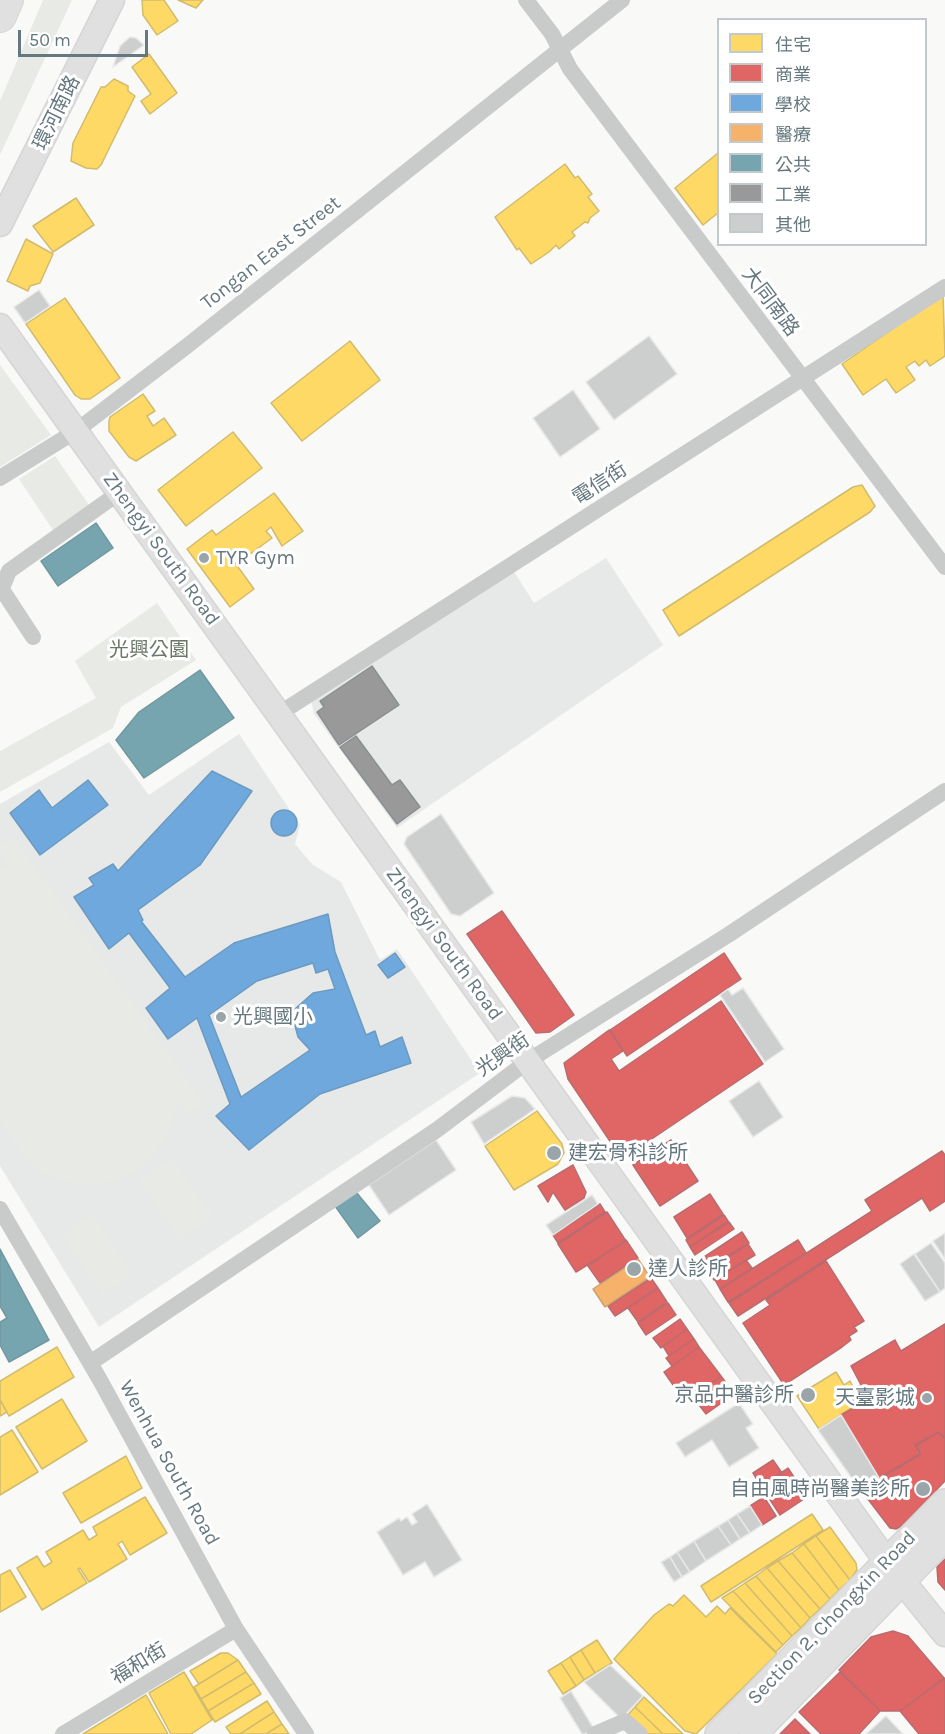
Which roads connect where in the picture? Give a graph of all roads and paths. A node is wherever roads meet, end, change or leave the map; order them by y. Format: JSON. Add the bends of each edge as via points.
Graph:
{"nodes":[{"id":1,"x":7,"y":0,"type":"edge"},
{"id":2,"x":15,"y":0,"type":"edge"},
{"id":3,"x":112,"y":0,"type":"edge"},
{"id":4,"x":526,"y":0,"type":"edge"},
{"id":5,"x":622,"y":0,"type":"edge"},
{"id":6,"x":0,"y":16,"type":"edge"},
{"id":7,"x":0,"y":35,"type":"edge"},
{"id":8,"x":560,"y":50,"type":"junction"},
{"id":9,"x":0,"y":224,"type":"edge"},
{"id":10,"x":945,"y":287,"type":"edge"},
{"id":11,"x":0,"y":327,"type":"edge"},
{"id":12,"x":802,"y":380,"type":"junction"},
{"id":13,"x":76,"y":431,"type":"junction"},
{"id":14,"x":0,"y":478,"type":"edge"},
{"id":15,"x":120,"y":492,"type":"junction"},
{"id":16,"x":945,"y":567,"type":"edge"},
{"id":17,"x":1,"y":592,"type":"edge"},
{"id":18,"x":33,"y":637,"type":"dead end"},
{"id":19,"x":277,"y":715,"type":"junction"},
{"id":20,"x":945,"y":791,"type":"edge"},
{"id":21,"x":528,"y":1061,"type":"junction"},
{"id":22,"x":0,"y":1209,"type":"edge"},
{"id":23,"x":90,"y":1363,"type":"junction"},
{"id":24,"x":945,"y":1503,"type":"edge"},
{"id":25,"x":945,"y":1536,"type":"edge"},
{"id":26,"x":894,"y":1571,"type":"junction"},
{"id":27,"x":236,"y":1629,"type":"junction"},
{"id":28,"x":945,"y":1634,"type":"edge"},
{"id":29,"x":63,"y":1734,"type":"edge"},
{"id":30,"x":306,"y":1734,"type":"edge"},
{"id":31,"x":595,"y":1734,"type":"edge"},
{"id":32,"x":640,"y":1734,"type":"edge"},
{"id":33,"x":719,"y":1734,"type":"edge"},
{"id":34,"x":753,"y":1734,"type":"edge"}],
"edges":[{"from":1,"to":6,"type":"highway"},
{"from":2,"to":7,"type":"street"},
{"from":3,"to":9,"type":"street","name":"環河南路"},
{"from":4,"to":8,"type":"street","name":"大同南路"},
{"from":5,"to":8,"type":"street","name":"Tongan East Street"},
{"from":8,"to":12,"type":"street","name":"大同南路","via":[[570,69]]},
{"from":8,"to":13,"type":"street","name":"Tongan East Street"},
{"from":10,"to":12,"type":"street","name":"電信街"},
{"from":11,"to":13,"type":"street","name":"Zhengyi South Road"},
{"from":12,"to":16,"type":"street","name":"大同南路"},
{"from":12,"to":19,"type":"street","name":"電信街"},
{"from":13,"to":14,"type":"street","name":"Tongan East Street"},
{"from":13,"to":15,"type":"street","name":"Zhengyi South Road"},
{"from":15,"to":17,"type":"street","via":[[9,571]]},
{"from":15,"to":19,"type":"street","name":"Zhengyi South Road"},
{"from":17,"to":18,"type":"street"},
{"from":19,"to":21,"type":"street","name":"Zhengyi South Road"},
{"from":20,"to":21,"type":"street","name":"光興街"},
{"from":21,"to":23,"type":"street","name":"光興街","via":[[438,1130]]},
{"from":21,"to":26,"type":"street","name":"Zhengyi South Road"},
{"from":22,"to":23,"type":"street","name":"Wenhua South Road"},
{"from":23,"to":27,"type":"street","name":"Wenhua South Road"},
{"from":24,"to":26,"type":"main road","name":"Section 2, Chongxin Road"},
{"from":25,"to":26,"type":"main road","name":"Section 2, Chongxin Road"},
{"from":26,"to":28,"type":"street","name":"Zhengyi South Road"},
{"from":26,"to":33,"type":"main road","name":"Section 2, Chongxin Road"},
{"from":26,"to":34,"type":"main road","name":"Section 2, Chongxin Road"},
{"from":27,"to":29,"type":"street","name":"福和街"},
{"from":27,"to":30,"type":"street","name":"Wenhua South Road"},
{"from":31,"to":32,"type":"street","via":[[625,1720]]}]}
